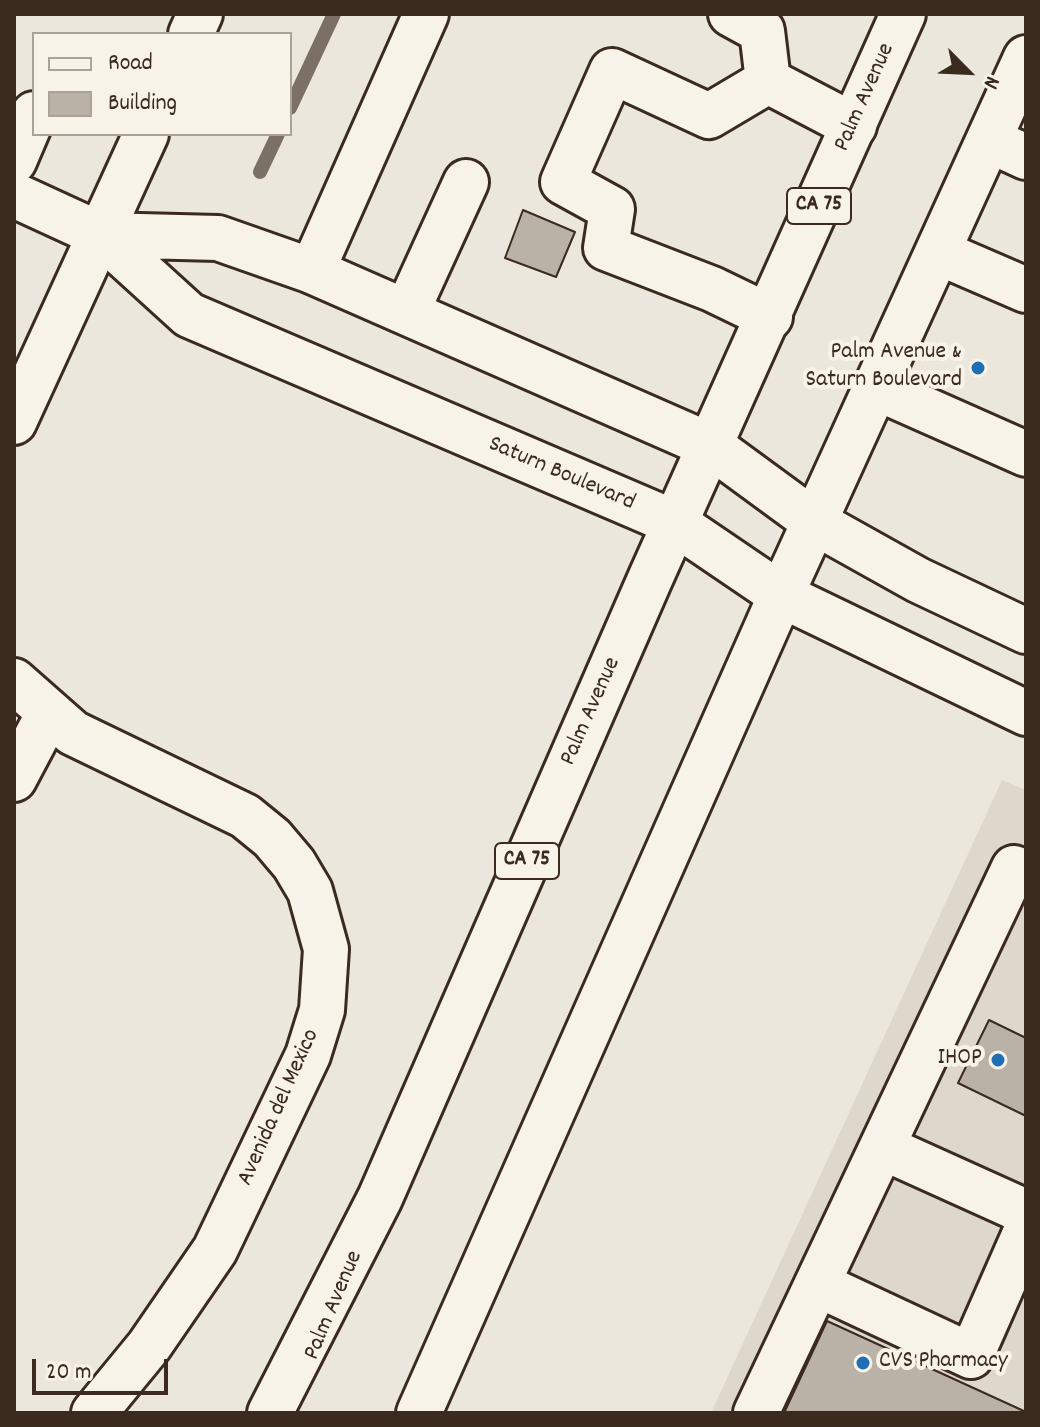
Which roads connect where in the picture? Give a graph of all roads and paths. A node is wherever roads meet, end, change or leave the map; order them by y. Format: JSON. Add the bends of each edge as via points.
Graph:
{"nodes":[{"id":1,"x":426,"y":14,"type":"edge"},
{"id":2,"x":731,"y":14,"type":"edge"},
{"id":3,"x":903,"y":14,"type":"edge"},
{"id":4,"x":1026,"y":58,"type":"edge"},
{"id":5,"x":768,"y":81,"type":"junction"},
{"id":6,"x":32,"y":119,"type":"edge"},
{"id":7,"x":854,"y":126,"type":"junction"},
{"id":8,"x":145,"y":136,"type":"edge"},
{"id":9,"x":1007,"y":148,"type":"edge"},
{"id":10,"x":14,"y":161,"type":"edge"},
{"id":11,"x":466,"y":182,"type":"dead end"},
{"id":12,"x":14,"y":195,"type":"edge"},
{"id":13,"x":101,"y":235,"type":"junction"},
{"id":14,"x":938,"y":252,"type":"junction"},
{"id":15,"x":312,"y":271,"type":"junction"},
{"id":16,"x":1026,"y":290,"type":"edge"},
{"id":17,"x":407,"y":311,"type":"junction"},
{"id":18,"x":770,"y":317,"type":"junction"},
{"id":19,"x":877,"y":388,"type":"junction"},
{"id":20,"x":14,"y":422,"type":"edge"},
{"id":21,"x":711,"y":446,"type":"junction"},
{"id":22,"x":1026,"y":454,"type":"edge"},
{"id":23,"x":675,"y":523,"type":"junction"},
{"id":24,"x":816,"y":523,"type":"junction"},
{"id":25,"x":781,"y":595,"type":"junction"},
{"id":26,"x":1026,"y":631,"type":"edge"},
{"id":27,"x":14,"y":681,"type":"edge"},
{"id":28,"x":49,"y":713,"type":"junction"},
{"id":29,"x":1026,"y":713,"type":"edge"},
{"id":30,"x":14,"y":779,"type":"edge"},
{"id":31,"x":1026,"y":874,"type":"edge"},
{"id":32,"x":882,"y":1147,"type":"junction"},
{"id":33,"x":380,"y":1198,"type":"junction"},
{"id":34,"x":1026,"y":1212,"type":"edge"},
{"id":35,"x":1026,"y":1231,"type":"edge"},
{"id":36,"x":817,"y":1284,"type":"junction"},
{"id":37,"x":94,"y":1413,"type":"edge"},
{"id":38,"x":270,"y":1413,"type":"edge"},
{"id":39,"x":290,"y":1413,"type":"edge"},
{"id":40,"x":419,"y":1413,"type":"edge"},
{"id":41,"x":756,"y":1413,"type":"edge"}],
"edges":[{"from":1,"to":15,"type":"main road"},
{"from":2,"to":5,"type":"main road","via":[[762,31]]},
{"from":3,"to":7,"type":"main road","name":"Palm Avenue","number":"CA 75"},
{"from":4,"to":9,"type":"main road"},
{"from":5,"to":7,"type":"main road"},
{"from":5,"to":18,"type":"main road","via":[[709,116],[612,71],[563,182],[612,209],[606,248]]},
{"from":6,"to":10,"type":"main road"},
{"from":7,"to":18,"type":"main road","name":"Palm Avenue","number":"CA 75"},
{"from":8,"to":13,"type":"main road"},
{"from":9,"to":14,"type":"main road"},
{"from":11,"to":17,"type":"main road"},
{"from":12,"to":13,"type":"main road","name":"Saturn Boulevard"},
{"from":13,"to":15,"type":"main road","name":"Saturn Boulevard","via":[[218,238]]},
{"from":13,"to":20,"type":"main road"},
{"from":13,"to":23,"type":"main road","name":"Saturn Boulevard","via":[[189,315]]},
{"from":14,"to":16,"type":"main road"},
{"from":14,"to":19,"type":"main road"},
{"from":15,"to":17,"type":"main road","name":"Saturn Boulevard"},
{"from":17,"to":21,"type":"main road","name":"Saturn Boulevard"},
{"from":18,"to":21,"type":"main road","name":"Palm Avenue","number":"CA 75"},
{"from":19,"to":22,"type":"main road"},
{"from":19,"to":24,"type":"main road"},
{"from":21,"to":23,"type":"main road","name":"Palm Avenue","number":"CA 75"},
{"from":21,"to":24,"type":"main road","name":"Saturn Boulevard"},
{"from":23,"to":25,"type":"main road","name":"Saturn Boulevard"},
{"from":23,"to":33,"type":"main road","name":"Palm Avenue","number":"CA 75"},
{"from":24,"to":25,"type":"main road"},
{"from":24,"to":26,"type":"main road","name":"Saturn Boulevard","via":[[908,575]]},
{"from":25,"to":29,"type":"main road","name":"Saturn Boulevard"},
{"from":25,"to":40,"type":"main road"},
{"from":27,"to":28,"type":"main road","name":"Avenida del Mexico"},
{"from":28,"to":30,"type":"main road"},
{"from":28,"to":37,"type":"main road","name":"Avenida del Mexico","via":[[73,733],[245,816],[272,838],[310,891],[326,949],[322,1010],[308,1055],[215,1250],[149,1346]]},
{"from":31,"to":32,"type":"main road","via":[[1014,868]]},
{"from":32,"to":34,"type":"main road"},
{"from":32,"to":36,"type":"main road"},
{"from":33,"to":38,"type":"main road"},
{"from":33,"to":39,"type":"main road","name":"Palm Avenue"},
{"from":35,"to":36,"type":"main road","via":[[971,1356]]},
{"from":36,"to":41,"type":"main road"}]}
